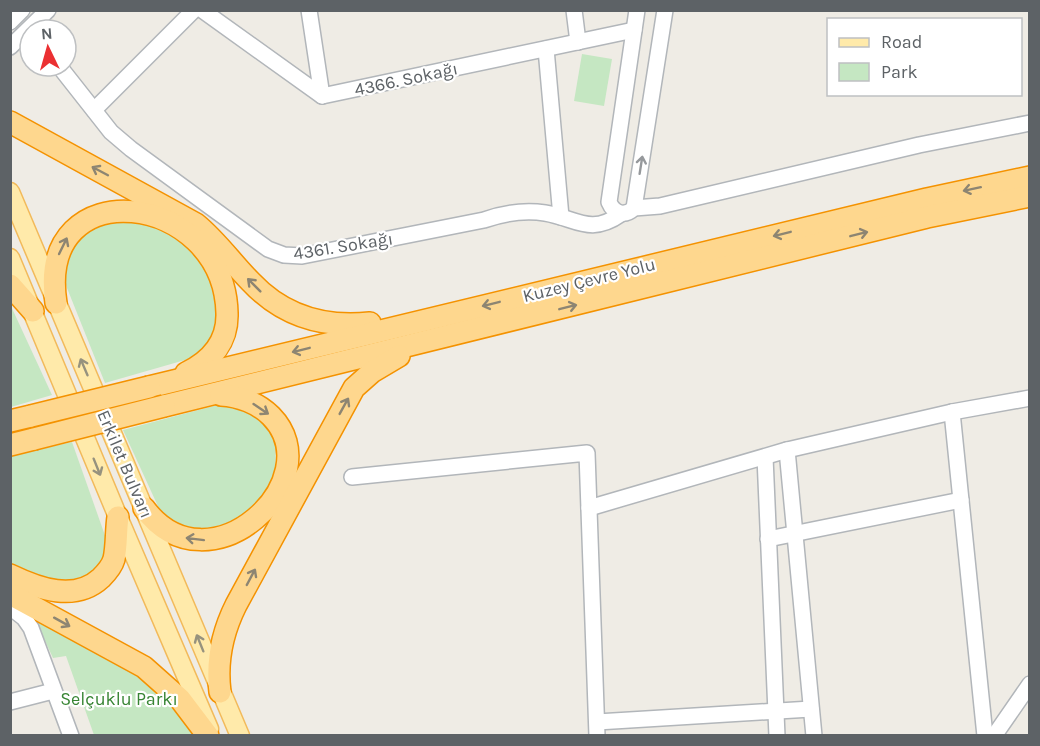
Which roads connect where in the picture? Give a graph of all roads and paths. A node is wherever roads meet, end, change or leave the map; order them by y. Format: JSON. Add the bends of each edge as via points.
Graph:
{"nodes":[{"id":1,"x":22,"y":10,"type":"edge"},
{"id":2,"x":194,"y":10,"type":"edge"},
{"id":3,"x":202,"y":10,"type":"edge"},
{"id":4,"x":309,"y":10,"type":"edge"},
{"id":5,"x":574,"y":10,"type":"edge"},
{"id":6,"x":637,"y":10,"type":"edge"},
{"id":7,"x":665,"y":10,"type":"edge"},
{"id":8,"x":10,"y":22,"type":"edge"},
{"id":9,"x":634,"y":30,"type":"junction"},
{"id":10,"x":578,"y":42,"type":"junction"},
{"id":11,"x":546,"y":49,"type":"junction"},
{"id":12,"x":69,"y":78,"type":"edge"},
{"id":13,"x":322,"y":96,"type":"junction"},
{"id":14,"x":94,"y":110,"type":"junction"},
{"id":15,"x":10,"y":122,"type":"edge"},
{"id":16,"x":1029,"y":123,"type":"edge"},
{"id":17,"x":1029,"y":177,"type":"edge"},
{"id":18,"x":10,"y":192,"type":"edge"},
{"id":19,"x":1029,"y":196,"type":"edge"},
{"id":20,"x":628,"y":211,"type":"junction"},
{"id":21,"x":561,"y":217,"type":"junction"},
{"id":22,"x":10,"y":258,"type":"edge"},
{"id":23,"x":10,"y":285,"type":"edge"},
{"id":24,"x":56,"y":303,"type":"junction"},
{"id":25,"x":33,"y":311,"type":"junction"},
{"id":26,"x":448,"y":314,"type":"junction"},
{"id":27,"x":420,"y":343,"type":"junction"},
{"id":28,"x":149,"y":387,"type":"junction"},
{"id":29,"x":206,"y":396,"type":"junction"},
{"id":30,"x":1029,"y":398,"type":"edge"},
{"id":31,"x":952,"y":412,"type":"junction"},
{"id":32,"x":21,"y":418,"type":"edge"},
{"id":33,"x":10,"y":445,"type":"edge"},
{"id":34,"x":787,"y":450,"type":"junction"},
{"id":35,"x":765,"y":457,"type":"junction"},
{"id":36,"x":352,"y":477,"type":"dead end"},
{"id":37,"x":961,"y":500,"type":"junction"},
{"id":38,"x":144,"y":508,"type":"junction"},
{"id":39,"x":589,"y":508,"type":"junction"},
{"id":40,"x":118,"y":517,"type":"junction"},
{"id":41,"x":795,"y":534,"type":"junction"},
{"id":42,"x":768,"y":539,"type":"junction"},
{"id":43,"x":10,"y":575,"type":"edge"},
{"id":44,"x":10,"y":594,"type":"edge"},
{"id":45,"x":10,"y":607,"type":"edge"},
{"id":46,"x":1029,"y":684,"type":"edge"},
{"id":47,"x":53,"y":691,"type":"junction"},
{"id":48,"x":220,"y":692,"type":"junction"},
{"id":49,"x":10,"y":702,"type":"edge"},
{"id":50,"x":811,"y":709,"type":"junction"},
{"id":51,"x":776,"y":711,"type":"junction"},
{"id":52,"x":597,"y":728,"type":"edge"},
{"id":53,"x":72,"y":735,"type":"edge"},
{"id":54,"x":210,"y":735,"type":"edge"},
{"id":55,"x":240,"y":735,"type":"edge"},
{"id":56,"x":777,"y":735,"type":"edge"},
{"id":57,"x":814,"y":735,"type":"edge"},
{"id":58,"x":985,"y":735,"type":"edge"},
{"id":59,"x":994,"y":735,"type":"edge"}],
"edges":[{"from":1,"to":8,"type":"street"},
{"from":2,"to":14,"type":"street"},
{"from":3,"to":13,"type":"street"},
{"from":4,"to":13,"type":"street"},
{"from":5,"to":10,"type":"street"},
{"from":6,"to":9,"type":"street"},
{"from":20,"to":7,"type":"street","one_way":true},
{"from":9,"to":10,"type":"street","name":"4366. Sokağı"},
{"from":9,"to":20,"type":"street","via":[[609,202],[613,210]]},
{"from":10,"to":11,"type":"street","name":"4366. Sokağı"},
{"from":11,"to":13,"type":"street","name":"4366. Sokağı"},
{"from":11,"to":21,"type":"street"},
{"from":12,"to":14,"type":"street","name":"4361. Sokağı"},
{"from":14,"to":21,"type":"street","name":"4361. Sokağı","via":[[111,132],[151,166],[268,249],[284,255],[302,256],[509,213]]},
{"from":26,"to":15,"type":"highway","one_way":true,"via":[[346,325],[298,315],[261,292],[196,224]]},
{"from":16,"to":20,"type":"street","name":"4361. Sokağı"},
{"from":17,"to":26,"type":"highway","name":"Kuzey Çevre Yolu","one_way":true},
{"from":18,"to":24,"type":"main road","name":"Erkilet Bulvarı"},
{"from":27,"to":19,"type":"highway","name":"Kuzey Çevre Yolu","one_way":true,"via":[[927,217]]},
{"from":20,"to":21,"type":"street","name":"4361. Sokağı","via":[[591,226]]},
{"from":22,"to":25,"type":"main road","name":"Erkilet Bulvarı"},
{"from":23,"to":25,"type":"highway"},
{"from":24,"to":28,"type":"highway","one_way":true,"via":[[55,272],[63,245],[72,232],[90,219],[112,213],[144,213],[166,220],[194,238],[223,282],[225,333],[217,350],[204,362]]},
{"from":38,"to":24,"type":"main road","name":"Erkilet Bulvarı","one_way":true},
{"from":25,"to":40,"type":"main road","name":"Erkilet Bulvarı","one_way":true},
{"from":26,"to":28,"type":"highway","name":"Kuzey Çevre Yolu","one_way":true},
{"from":27,"to":29,"type":"highway","name":"Kuzey Çevre Yolu"},
{"from":48,"to":27,"type":"highway","one_way":true,"via":[[219,655],[229,618],[354,388],[372,372]]},
{"from":28,"to":32,"type":"highway","bridge":true},
{"from":29,"to":33,"type":"highway","name":"Kuzey Çevre Yolu","bridge":true},
{"from":29,"to":38,"type":"highway","one_way":true,"via":[[244,399],[275,420],[287,453],[279,490],[251,521],[208,540],[176,535],[154,521]]},
{"from":30,"to":31,"type":"street"},
{"from":31,"to":34,"type":"street"},
{"from":31,"to":37,"type":"street"},
{"from":34,"to":35,"type":"street"},
{"from":34,"to":41,"type":"street"},
{"from":35,"to":39,"type":"street"},
{"from":35,"to":42,"type":"street"},
{"from":36,"to":39,"type":"street","via":[[587,453]]},
{"from":37,"to":41,"type":"street"},
{"from":37,"to":58,"type":"street"},
{"from":48,"to":38,"type":"main road","name":"Erkilet Bulvarı","one_way":true},
{"from":39,"to":52,"type":"street"},
{"from":40,"to":43,"type":"highway","via":[[114,559],[93,585],[61,592],[30,585]]},
{"from":40,"to":54,"type":"main road","name":"Erkilet Bulvarı"},
{"from":41,"to":42,"type":"street"},
{"from":41,"to":50,"type":"street"},
{"from":42,"to":51,"type":"street"},
{"from":44,"to":54,"type":"highway","one_way":true,"via":[[144,667],[180,699]]},
{"from":45,"to":47,"type":"street","via":[[31,628]]},
{"from":46,"to":59,"type":"street"},
{"from":47,"to":49,"type":"street"},
{"from":47,"to":53,"type":"street"},
{"from":48,"to":55,"type":"main road","name":"Erkilet Bulvarı"},
{"from":50,"to":51,"type":"street"},
{"from":50,"to":57,"type":"street"},
{"from":51,"to":52,"type":"street"},
{"from":51,"to":56,"type":"street"}]}
